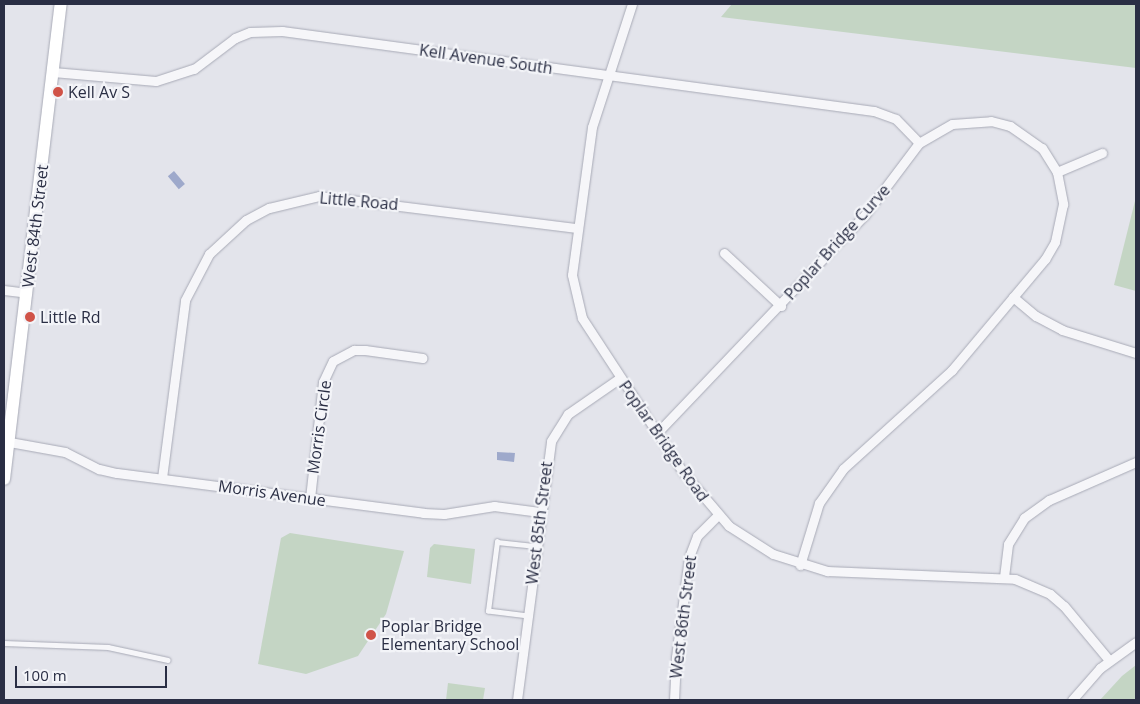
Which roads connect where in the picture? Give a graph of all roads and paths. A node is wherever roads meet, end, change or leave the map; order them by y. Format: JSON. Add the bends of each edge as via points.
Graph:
{"nodes":[{"id":1,"x":62,"y":4,"type":"edge"},
{"id":2,"x":632,"y":4,"type":"edge"},
{"id":3,"x":53,"y":72,"type":"junction"},
{"id":4,"x":609,"y":75,"type":"junction"},
{"id":5,"x":919,"y":143,"type":"junction"},
{"id":6,"x":1102,"y":153,"type":"dead end"},
{"id":7,"x":1057,"y":172,"type":"junction"},
{"id":8,"x":578,"y":228,"type":"junction"},
{"id":9,"x":724,"y":253,"type":"dead end"},
{"id":10,"x":4,"y":290,"type":"edge"},
{"id":11,"x":27,"y":293,"type":"junction"},
{"id":12,"x":1013,"y":297,"type":"junction"},
{"id":13,"x":781,"y":306,"type":"junction"},
{"id":14,"x":1136,"y":353,"type":"edge"},
{"id":15,"x":422,"y":358,"type":"dead end"},
{"id":16,"x":620,"y":378,"type":"junction"},
{"id":17,"x":657,"y":433,"type":"junction"},
{"id":18,"x":6,"y":442,"type":"edge"},
{"id":19,"x":1136,"y":462,"type":"edge"},
{"id":20,"x":4,"y":478,"type":"edge"},
{"id":21,"x":162,"y":478,"type":"junction"},
{"id":22,"x":310,"y":498,"type":"junction"},
{"id":23,"x":540,"y":512,"type":"junction"},
{"id":24,"x":718,"y":515,"type":"junction"},
{"id":25,"x":536,"y":546,"type":"junction"},
{"id":26,"x":800,"y":565,"type":"junction"},
{"id":27,"x":1004,"y":577,"type":"junction"},
{"id":28,"x":528,"y":616,"type":"junction"},
{"id":29,"x":1136,"y":642,"type":"edge"},
{"id":30,"x":4,"y":643,"type":"edge"},
{"id":31,"x":168,"y":660,"type":"dead end"},
{"id":32,"x":1109,"y":660,"type":"junction"},
{"id":33,"x":518,"y":700,"type":"edge"},
{"id":34,"x":674,"y":700,"type":"edge"},
{"id":35,"x":1072,"y":700,"type":"edge"}],
"edges":[{"from":1,"to":3,"type":"street","name":"West 84th Street"},
{"from":2,"to":4,"type":"street","name":"Poplar Bridge Road"},
{"from":3,"to":4,"type":"street","name":"Kell Avenue South","via":[[156,81],[194,69],[235,38],[266,30]]},
{"from":3,"to":11,"type":"street","name":"West 84th Street"},
{"from":4,"to":5,"type":"street","name":"Kell Avenue South","via":[[885,113],[905,126]]},
{"from":4,"to":8,"type":"street","name":"Poplar Bridge Road","via":[[592,127]]},
{"from":5,"to":7,"type":"street","name":"Poplar Bridge Curve","via":[[952,124],[991,120],[1028,135],[1042,148]]},
{"from":5,"to":13,"type":"street","name":"Poplar Bridge Curve","via":[[864,216]]},
{"from":6,"to":7,"type":"street"},
{"from":7,"to":12,"type":"street","name":"Poplar Bridge Curve","via":[[1063,204],[1058,233],[1045,259]]},
{"from":8,"to":16,"type":"street","name":"Poplar Bridge Road","via":[[572,275],[582,318]]},
{"from":8,"to":21,"type":"street","name":"Little Road","via":[[319,196],[270,208],[246,220],[209,254],[186,300]]},
{"from":9,"to":13,"type":"street"},
{"from":10,"to":11,"type":"street"},
{"from":11,"to":18,"type":"street","name":"West 84th Street"},
{"from":12,"to":14,"type":"street","via":[[1036,316],[1062,330]]},
{"from":12,"to":26,"type":"street","name":"Poplar Bridge Curve","via":[[952,370],[843,469],[820,503]]},
{"from":13,"to":17,"type":"street","name":"Poplar Bridge Curve"},
{"from":15,"to":22,"type":"street","name":"Morris Circle","via":[[354,350],[333,361],[324,382]]},
{"from":16,"to":17,"type":"street","name":"Poplar Bridge Road"},
{"from":16,"to":23,"type":"street","name":"West 85th Street","via":[[580,405],[558,427],[547,457]]},
{"from":17,"to":24,"type":"street","name":"Poplar Bridge Road","via":[[682,471]]},
{"from":18,"to":20,"type":"street","name":"West 84th Street"},
{"from":18,"to":21,"type":"street","name":"Morris Avenue","via":[[65,452],[99,468]]},
{"from":19,"to":27,"type":"street","via":[[1049,500],[1024,518],[1008,544]]},
{"from":21,"to":22,"type":"street","name":"Morris Avenue"},
{"from":22,"to":23,"type":"street","name":"Morris Avenue","via":[[423,513],[444,514],[494,506]]},
{"from":23,"to":25,"type":"street","name":"West 85th Street"},
{"from":24,"to":26,"type":"street","name":"Poplar Bridge Road","via":[[751,543]]},
{"from":24,"to":34,"type":"street","name":"West 86th Street","via":[[697,536],[689,557]]},
{"from":25,"to":28,"type":"street","name":"West 85th Street"},
{"from":25,"to":28,"type":"lane","via":[[497,542],[488,611]]},
{"from":26,"to":27,"type":"street","name":"Poplar Bridge Road","via":[[853,573]]},
{"from":27,"to":32,"type":"street","name":"Poplar Bridge Road","via":[[1033,585],[1050,594],[1078,620]]},
{"from":28,"to":33,"type":"street","name":"West 85th Street"},
{"from":29,"to":32,"type":"street"},
{"from":30,"to":31,"type":"lane","via":[[108,647]]},
{"from":32,"to":35,"type":"street"}]}
